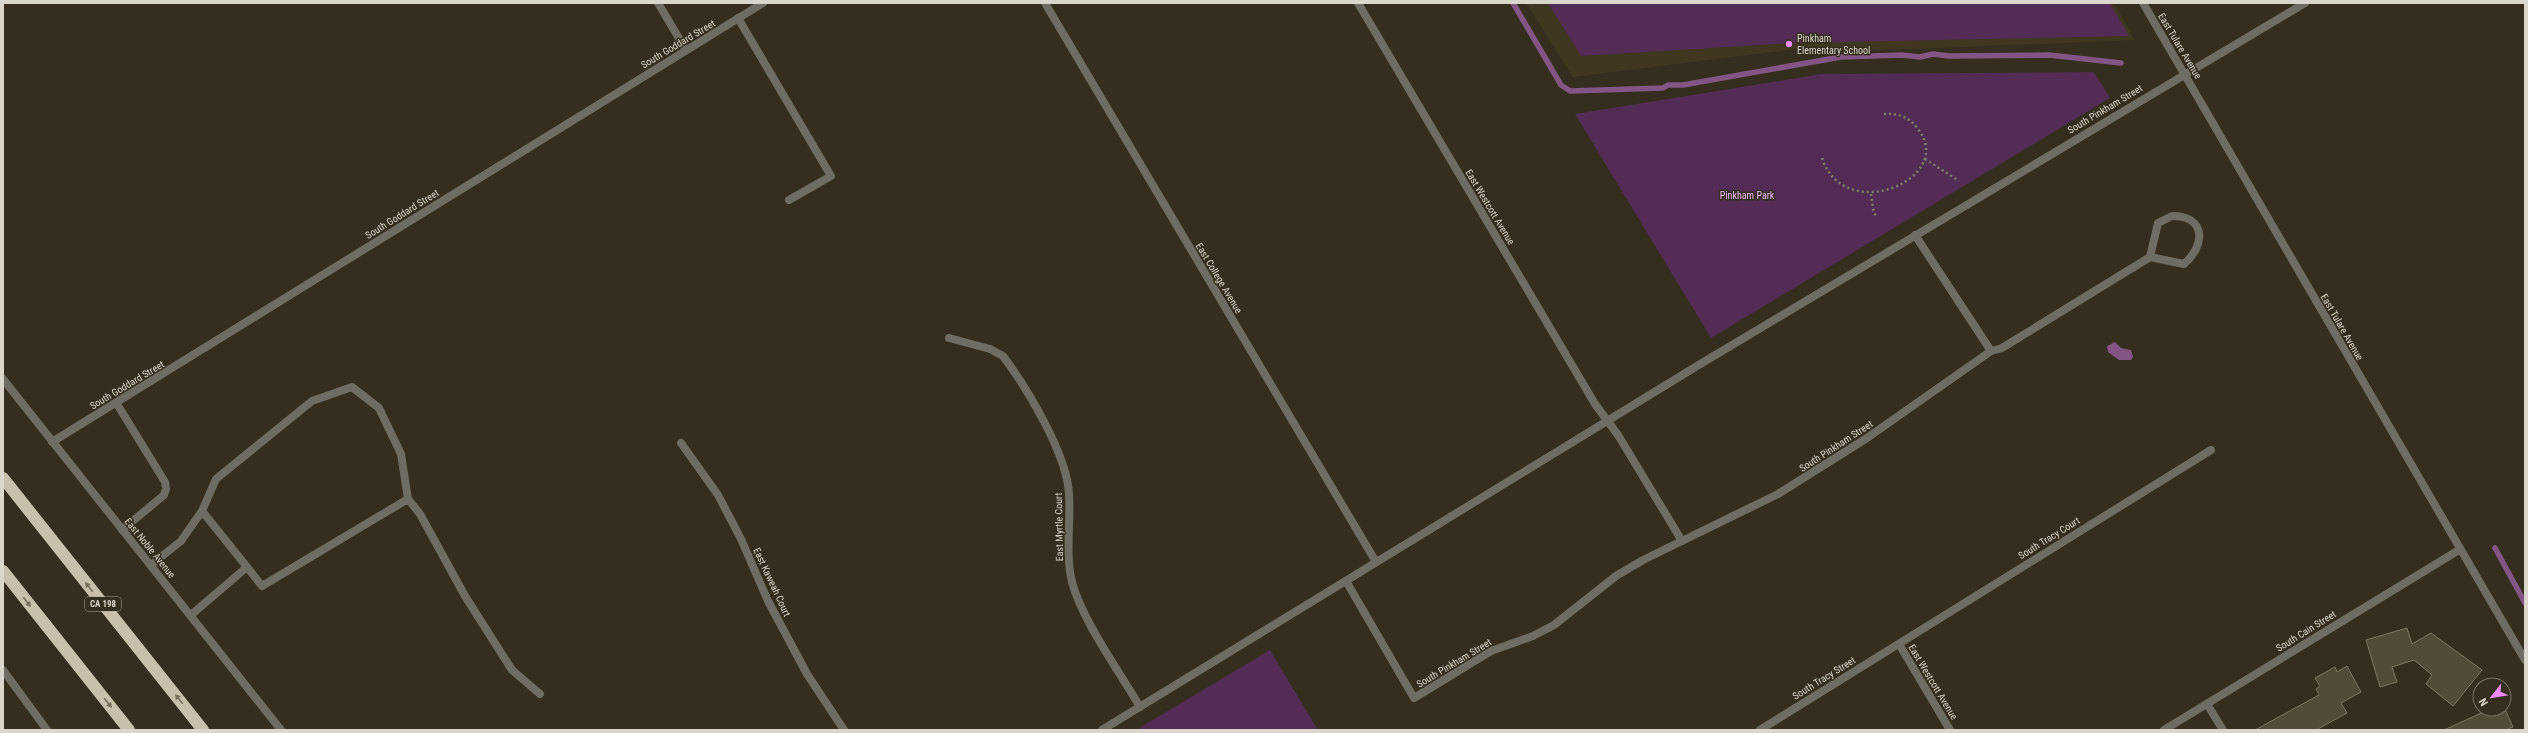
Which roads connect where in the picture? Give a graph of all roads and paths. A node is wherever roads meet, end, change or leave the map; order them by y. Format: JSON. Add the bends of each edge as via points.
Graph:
{"nodes":[{"id":1,"x":658,"y":3,"type":"edge"},
{"id":2,"x":763,"y":3,"type":"edge"},
{"id":3,"x":1046,"y":3,"type":"edge"},
{"id":4,"x":1358,"y":3,"type":"edge"},
{"id":5,"x":2142,"y":3,"type":"edge"},
{"id":6,"x":2305,"y":3,"type":"edge"},
{"id":7,"x":738,"y":18,"type":"junction"},
{"id":8,"x":686,"y":50,"type":"junction"},
{"id":9,"x":2184,"y":73,"type":"junction"},
{"id":10,"x":1884,"y":114,"type":"dead end"},
{"id":11,"x":1822,"y":158,"type":"dead end"},
{"id":12,"x":1925,"y":159,"type":"junction"},
{"id":13,"x":1959,"y":181,"type":"dead end"},
{"id":14,"x":1871,"y":194,"type":"junction"},
{"id":15,"x":789,"y":200,"type":"dead end"},
{"id":16,"x":1876,"y":217,"type":"dead end"},
{"id":17,"x":1915,"y":235,"type":"junction"},
{"id":18,"x":2150,"y":257,"type":"junction"},
{"id":19,"x":948,"y":338,"type":"dead end"},
{"id":20,"x":1991,"y":351,"type":"junction"},
{"id":21,"x":3,"y":379,"type":"edge"},
{"id":22,"x":117,"y":404,"type":"junction"},
{"id":23,"x":1607,"y":420,"type":"junction"},
{"id":24,"x":52,"y":442,"type":"junction"},
{"id":25,"x":681,"y":443,"type":"dead end"},
{"id":26,"x":2211,"y":450,"type":"dead end"},
{"id":27,"x":3,"y":478,"type":"edge"},
{"id":28,"x":408,"y":499,"type":"junction"},
{"id":29,"x":202,"y":511,"type":"junction"},
{"id":30,"x":122,"y":530,"type":"junction"},
{"id":31,"x":1682,"y":541,"type":"junction"},
{"id":32,"x":2459,"y":550,"type":"junction"},
{"id":33,"x":1376,"y":562,"type":"junction"},
{"id":34,"x":151,"y":565,"type":"junction"},
{"id":35,"x":247,"y":568,"type":"junction"},
{"id":36,"x":3,"y":571,"type":"edge"},
{"id":37,"x":1346,"y":581,"type":"junction"},
{"id":38,"x":191,"y":616,"type":"junction"},
{"id":39,"x":1898,"y":644,"type":"junction"},
{"id":40,"x":2525,"y":660,"type":"edge"},
{"id":41,"x":3,"y":670,"type":"edge"},
{"id":42,"x":540,"y":694,"type":"dead end"},
{"id":43,"x":2207,"y":704,"type":"junction"},
{"id":44,"x":1140,"y":706,"type":"junction"},
{"id":45,"x":47,"y":730,"type":"edge"},
{"id":46,"x":129,"y":730,"type":"edge"},
{"id":47,"x":203,"y":730,"type":"edge"},
{"id":48,"x":281,"y":730,"type":"edge"},
{"id":49,"x":844,"y":730,"type":"edge"},
{"id":50,"x":1102,"y":730,"type":"edge"},
{"id":51,"x":1760,"y":730,"type":"edge"},
{"id":52,"x":1950,"y":730,"type":"edge"},
{"id":53,"x":2164,"y":730,"type":"edge"},
{"id":54,"x":2223,"y":730,"type":"edge"}],
"edges":[{"from":1,"to":8,"type":"street"},
{"from":2,"to":7,"type":"street","name":"South Goddard Street"},
{"from":3,"to":33,"type":"street","name":"East College Avenue"},
{"from":4,"to":23,"type":"street","name":"East Westcott Avenue","via":[[1595,404]]},
{"from":5,"to":9,"type":"street","name":"East Tulare Avenue"},
{"from":6,"to":9,"type":"street","name":"South Pinkham Street"},
{"from":7,"to":8,"type":"street","name":"South Goddard Street"},
{"from":7,"to":15,"type":"street","via":[[831,176]]},
{"from":8,"to":22,"type":"street","name":"South Goddard Street"},
{"from":9,"to":17,"type":"street","name":"South Pinkham Street"},
{"from":9,"to":32,"type":"street","name":"East Tulare Avenue"},
{"from":10,"to":12,"type":"path","via":[[1904,116],[1913,122],[1926,144]]},
{"from":11,"to":14,"type":"path","via":[[1834,179],[1850,188]]},
{"from":12,"to":13,"type":"path"},
{"from":12,"to":14,"type":"path","via":[[1916,174],[1884,191]]},
{"from":14,"to":16,"type":"path"},
{"from":17,"to":20,"type":"street"},
{"from":17,"to":23,"type":"street","name":"South Pinkham Street"},
{"from":18,"to":18,"type":"street","via":[[2184,264],[2200,246],[2198,230],[2194,224],[2180,216],[2172,216],[2158,223]]},
{"from":18,"to":20,"type":"street","name":"South Pinkham Street","via":[[2002,348]]},
{"from":19,"to":44,"type":"street","name":"East Myrtle Court","via":[[990,349],[1003,356],[1058,448],[1069,493],[1068,558],[1079,604]]},
{"from":20,"to":31,"type":"street","name":"South Pinkham Street","via":[[1868,438],[1778,494]]},
{"from":21,"to":24,"type":"street","name":"East Noble Avenue"},
{"from":22,"to":24,"type":"street","name":"South Goddard Street"},
{"from":22,"to":30,"type":"street","via":[[165,482],[166,489],[164,495]]},
{"from":23,"to":31,"type":"street"},
{"from":23,"to":33,"type":"street","name":"South Pinkham Street"},
{"from":24,"to":30,"type":"street","name":"East Noble Avenue"},
{"from":25,"to":49,"type":"street","name":"East Kaweah Court","via":[[718,495],[741,539],[768,602],[807,674]]},
{"from":26,"to":39,"type":"street","name":"South Tracy Court"},
{"from":47,"to":27,"type":"highway","number":"CA 198","one_way":true},
{"from":28,"to":29,"type":"street","via":[[401,454],[378,408],[352,387],[312,401],[216,479]]},
{"from":28,"to":35,"type":"street","via":[[262,586]]},
{"from":28,"to":42,"type":"street","via":[[420,514],[465,596],[512,670]]},
{"from":29,"to":34,"type":"street","via":[[181,541]]},
{"from":29,"to":35,"type":"street"},
{"from":30,"to":34,"type":"street","name":"East Noble Avenue"},
{"from":31,"to":37,"type":"street","name":"South Pinkham Street","via":[[1616,576],[1554,625],[1533,636],[1491,651],[1414,698]]},
{"from":32,"to":40,"type":"street","name":"East Tulare Avenue"},
{"from":32,"to":43,"type":"street","name":"South Cain Street"},
{"from":33,"to":37,"type":"street","name":"South Pinkham Street"},
{"from":34,"to":38,"type":"street","name":"East Noble Avenue"},
{"from":35,"to":38,"type":"street"},
{"from":36,"to":46,"type":"highway","one_way":true},
{"from":37,"to":44,"type":"street","name":"South Pinkham Street"},
{"from":38,"to":48,"type":"street","name":"East Noble Avenue"},
{"from":39,"to":51,"type":"street","name":"South Tracy Street"},
{"from":39,"to":52,"type":"street","name":"East Westcott Avenue"},
{"from":41,"to":45,"type":"street"},
{"from":43,"to":53,"type":"street","name":"South Cain Street"},
{"from":43,"to":54,"type":"street"},
{"from":44,"to":50,"type":"street","name":"South Pinkham Street"}]}
